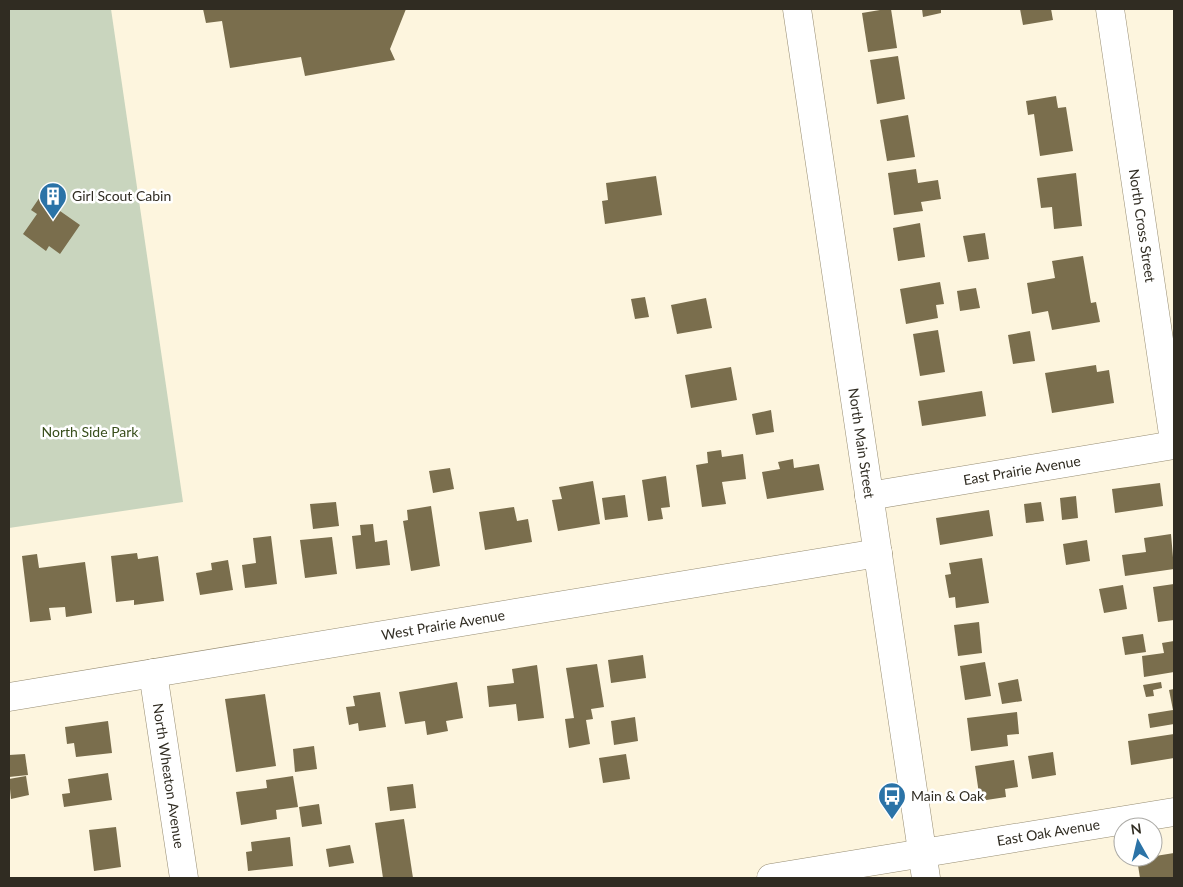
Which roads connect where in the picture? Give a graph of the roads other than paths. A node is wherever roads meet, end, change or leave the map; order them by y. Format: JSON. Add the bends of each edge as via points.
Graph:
{"nodes":[{"id":1,"x":797,"y":9,"type":"edge"},
{"id":2,"x":1110,"y":9,"type":"edge"},
{"id":3,"x":1174,"y":443,"type":"edge"},
{"id":4,"x":869,"y":496,"type":"junction"},
{"id":5,"x":878,"y":553,"type":"junction"},
{"id":6,"x":153,"y":673,"type":"junction"},
{"id":7,"x":9,"y":697,"type":"edge"},
{"id":8,"x":1174,"y":812,"type":"edge"},
{"id":9,"x":924,"y":866,"type":"edge"},
{"id":10,"x":184,"y":878,"type":"edge"},
{"id":11,"x":771,"y":878,"type":"edge"}],
"edges":[{"from":1,"to":4,"type":"street","name":"North Main Street"},
{"from":2,"to":3,"type":"street","name":"North Cross Street"},
{"from":3,"to":4,"type":"street","name":"East Prairie Avenue"},
{"from":4,"to":5,"type":"street","name":"North Main Street"},
{"from":5,"to":6,"type":"street","name":"West Prairie Avenue"},
{"from":5,"to":9,"type":"street","name":"North Main Street"},
{"from":6,"to":7,"type":"street","name":"West Prairie Avenue"},
{"from":6,"to":10,"type":"street","name":"North Wheaton Avenue"},
{"from":8,"to":9,"type":"street","name":"East Oak Avenue"},
{"from":9,"to":11,"type":"street","name":"East Oak Avenue"}]}
